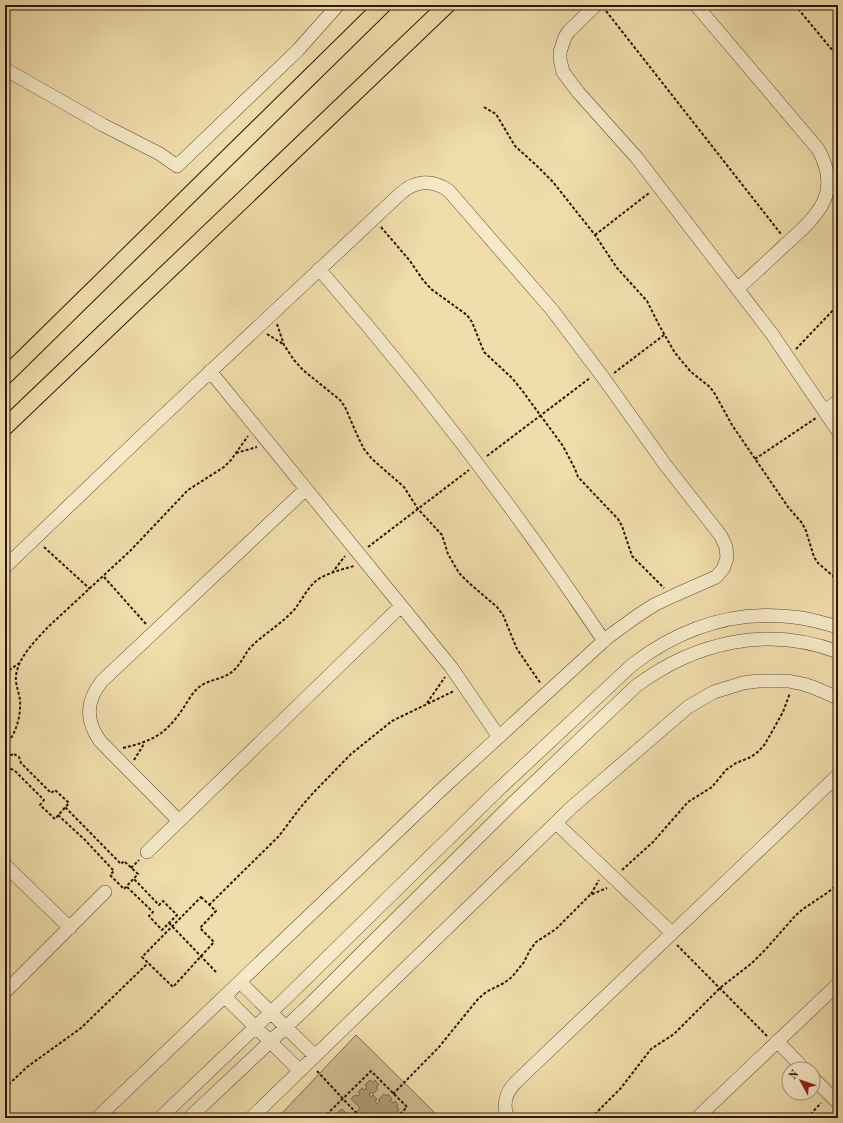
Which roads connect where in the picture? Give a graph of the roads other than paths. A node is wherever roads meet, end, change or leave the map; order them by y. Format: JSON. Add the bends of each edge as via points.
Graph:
{"nodes":[{"id":1,"x":338,"y":5,"type":"edge"},
{"id":2,"x":383,"y":5,"type":"edge"},
{"id":3,"x":447,"y":5,"type":"edge"},
{"id":4,"x":596,"y":5,"type":"edge"},
{"id":5,"x":696,"y":5,"type":"edge"},
{"id":6,"x":5,"y":69,"type":"edge"},
{"id":7,"x":319,"y":269,"type":"junction"},
{"id":8,"x":737,"y":289,"type":"junction"},
{"id":9,"x":210,"y":371,"type":"junction"},
{"id":10,"x":5,"y":376,"type":"edge"},
{"id":11,"x":838,"y":401,"type":"edge"},
{"id":12,"x":826,"y":411,"type":"junction"},
{"id":13,"x":5,"y":427,"type":"edge"},
{"id":14,"x":838,"y":431,"type":"edge"},
{"id":15,"x":306,"y":489,"type":"junction"},
{"id":16,"x":5,"y":567,"type":"edge"},
{"id":17,"x":401,"y":606,"type":"junction"},
{"id":18,"x":838,"y":627,"type":"edge"},
{"id":19,"x":604,"y":641,"type":"junction"},
{"id":20,"x":838,"y":652,"type":"edge"},
{"id":21,"x":838,"y":698,"type":"edge"},
{"id":22,"x":499,"y":737,"type":"junction"},
{"id":23,"x":838,"y":775,"type":"edge"},
{"id":24,"x":179,"y":821,"type":"junction"},
{"id":25,"x":556,"y":823,"type":"junction"},
{"id":26,"x":147,"y":852,"type":"dead end"},
{"id":27,"x":5,"y":865,"type":"edge"},
{"id":28,"x":105,"y":892,"type":"dead end"},
{"id":29,"x":70,"y":928,"type":"junction"},
{"id":30,"x":670,"y":934,"type":"junction"},
{"id":31,"x":240,"y":982,"type":"junction"},
{"id":32,"x":838,"y":984,"type":"edge"},
{"id":33,"x":5,"y":992,"type":"edge"},
{"id":34,"x":225,"y":997,"type":"junction"},
{"id":35,"x":271,"y":1012,"type":"junction"},
{"id":36,"x":255,"y":1027,"type":"junction"},
{"id":37,"x":285,"y":1027,"type":"junction"},
{"id":38,"x":270,"y":1041,"type":"junction"},
{"id":39,"x":776,"y":1043,"type":"junction"},
{"id":40,"x":795,"y":1061,"type":"edge"},
{"id":41,"x":308,"y":1063,"type":"junction"},
{"id":42,"x":821,"y":1086,"type":"edge"},
{"id":43,"x":838,"y":1103,"type":"edge"},
{"id":44,"x":97,"y":1118,"type":"edge"},
{"id":45,"x":160,"y":1118,"type":"edge"},
{"id":46,"x":189,"y":1118,"type":"edge"},
{"id":47,"x":251,"y":1118,"type":"edge"},
{"id":48,"x":508,"y":1118,"type":"edge"},
{"id":49,"x":697,"y":1118,"type":"edge"}],
"edges":[{"from":1,"to":6,"type":"street","via":[[298,50],[177,166],[160,154]]},
{"from":2,"to":10,"type":"main road"},
{"from":3,"to":13,"type":"main road"},
{"from":4,"to":8,"type":"street","via":[[565,37],[560,52],[561,66],[567,79],[637,158]]},
{"from":5,"to":8,"type":"street","via":[[818,149],[828,178],[822,205],[811,222]]},
{"from":7,"to":9,"type":"street"},
{"from":7,"to":19,"type":"street","via":[[395,358],[468,450],[538,544]]},
{"from":7,"to":19,"type":"street","via":[[411,186],[424,182],[438,184],[449,191],[553,311],[721,536],[727,552],[726,564],[716,577],[672,596],[637,616]]},
{"from":8,"to":12,"type":"street"},
{"from":9,"to":15,"type":"street"},
{"from":9,"to":16,"type":"street"},
{"from":11,"to":12,"type":"street"},
{"from":12,"to":14,"type":"street"},
{"from":15,"to":17,"type":"street"},
{"from":15,"to":24,"type":"street","via":[[102,681],[93,695],[89,709],[91,726],[100,741]]},
{"from":17,"to":22,"type":"street","via":[[451,667]]},
{"from":17,"to":24,"type":"street"},
{"from":18,"to":35,"type":"street","via":[[795,617],[743,617],[695,629],[646,654],[497,791]]},
{"from":19,"to":22,"type":"street"},
{"from":20,"to":37,"type":"street","via":[[786,640],[734,642],[688,655],[651,675],[636,686],[513,803]]},
{"from":21,"to":25,"type":"street","via":[[816,688],[773,680],[743,683],[700,699],[676,716]]},
{"from":22,"to":31,"type":"street"},
{"from":23,"to":30,"type":"street"},
{"from":24,"to":26,"type":"street"},
{"from":25,"to":30,"type":"street"},
{"from":25,"to":41,"type":"street"},
{"from":27,"to":29,"type":"street"},
{"from":28,"to":29,"type":"street"},
{"from":29,"to":33,"type":"street"},
{"from":30,"to":48,"type":"street","via":[[512,1086],[505,1102]]},
{"from":31,"to":34,"type":"street"},
{"from":31,"to":35,"type":"street"},
{"from":32,"to":39,"type":"street"},
{"from":34,"to":36,"type":"street"},
{"from":34,"to":44,"type":"street"},
{"from":35,"to":36,"type":"street"},
{"from":35,"to":37,"type":"street"},
{"from":36,"to":38,"type":"street"},
{"from":36,"to":45,"type":"street"},
{"from":37,"to":38,"type":"street"},
{"from":37,"to":41,"type":"street"},
{"from":38,"to":41,"type":"street"},
{"from":38,"to":46,"type":"street"},
{"from":39,"to":40,"type":"street"},
{"from":39,"to":49,"type":"street"},
{"from":41,"to":47,"type":"street"},
{"from":42,"to":43,"type":"street"}]}
